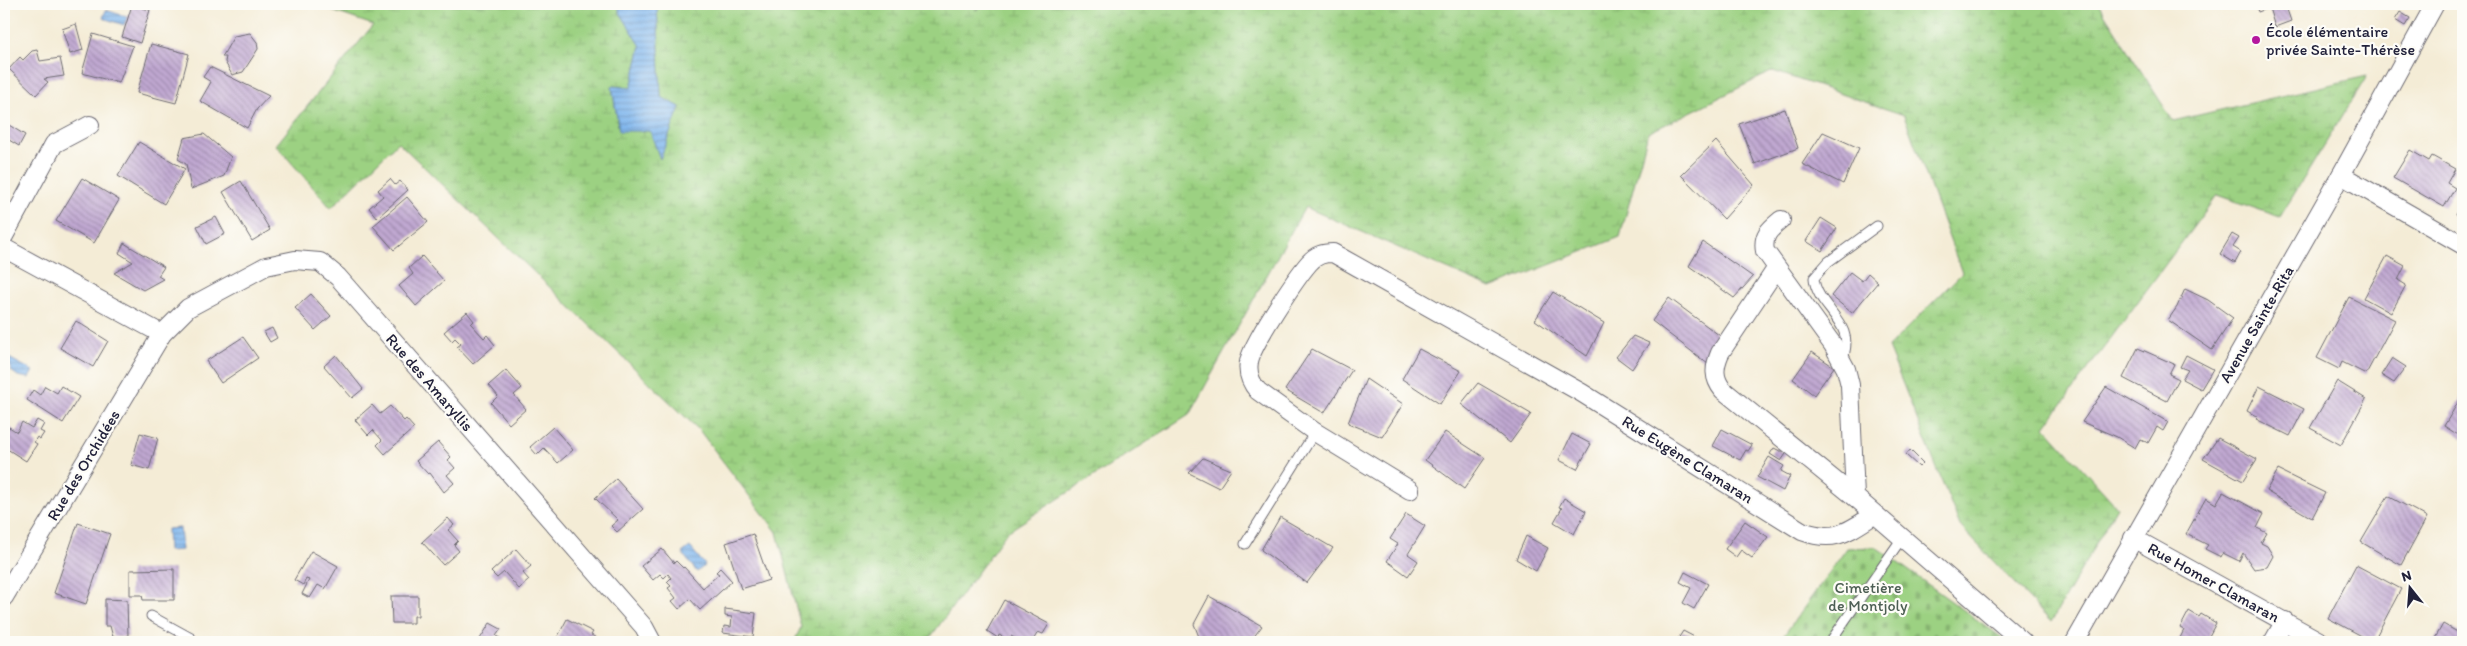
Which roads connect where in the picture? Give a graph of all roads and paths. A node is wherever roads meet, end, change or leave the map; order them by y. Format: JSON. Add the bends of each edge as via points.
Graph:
{"nodes":[{"id":1,"x":2436,"y":4,"type":"edge"},
{"id":2,"x":90,"y":125,"type":"dead end"},
{"id":3,"x":2341,"y":175,"type":"junction"},
{"id":4,"x":1781,"y":220,"type":"dead end"},
{"id":5,"x":1877,"y":226,"type":"dead end"},
{"id":6,"x":4,"y":236,"type":"edge"},
{"id":7,"x":2463,"y":246,"type":"edge"},
{"id":8,"x":4,"y":248,"type":"edge"},
{"id":9,"x":1776,"y":268,"type":"junction"},
{"id":10,"x":162,"y":334,"type":"junction"},
{"id":11,"x":1842,"y":361,"type":"junction"},
{"id":12,"x":1316,"y":432,"type":"junction"},
{"id":13,"x":1410,"y":490,"type":"dead end"},
{"id":14,"x":1855,"y":497,"type":"junction"},
{"id":15,"x":1874,"y":515,"type":"junction"},
{"id":16,"x":1902,"y":538,"type":"junction"},
{"id":17,"x":2134,"y":538,"type":"junction"},
{"id":18,"x":1245,"y":544,"type":"dead end"},
{"id":19,"x":4,"y":597,"type":"edge"},
{"id":20,"x":151,"y":616,"type":"dead end"},
{"id":21,"x":2285,"y":621,"type":"junction"},
{"id":22,"x":193,"y":642,"type":"edge"},
{"id":23,"x":652,"y":642,"type":"edge"},
{"id":24,"x":1830,"y":642,"type":"edge"},
{"id":25,"x":2023,"y":642,"type":"edge"},
{"id":26,"x":2075,"y":642,"type":"edge"},
{"id":27,"x":2274,"y":642,"type":"edge"},
{"id":28,"x":2321,"y":642,"type":"edge"}],
"edges":[{"from":1,"to":3,"type":"street","name":"Avenue Sainte-Rita"},
{"from":2,"to":6,"type":"street","via":[[54,144]]},
{"from":3,"to":7,"type":"street"},
{"from":3,"to":17,"type":"street","name":"Avenue Sainte-Rita"},
{"from":4,"to":9,"type":"street","via":[[1769,230],[1764,242],[1765,251]]},
{"from":5,"to":11,"type":"lane","via":[[1828,262],[1814,278],[1846,338],[1848,349]]},
{"from":8,"to":10,"type":"street"},
{"from":9,"to":11,"type":"street"},
{"from":9,"to":14,"type":"street","via":[[1720,353],[1715,369],[1717,381],[1723,390]]},
{"from":10,"to":19,"type":"street","name":"Rue des Orchidées"},
{"from":10,"to":23,"type":"street","name":"Rue des Amaryllis","via":[[188,308],[266,266],[288,261],[320,262],[338,276],[644,627]]},
{"from":11,"to":14,"type":"street","via":[[1850,385]]},
{"from":12,"to":13,"type":"street"},
{"from":12,"to":15,"type":"street","name":"Rue Eugène Clamaran","via":[[1258,391],[1248,364],[1255,344],[1309,263],[1325,253],[1333,253],[1582,393],[1802,531],[1819,536],[1837,536]]},
{"from":12,"to":18,"type":"lane"},
{"from":14,"to":15,"type":"street"},
{"from":15,"to":16,"type":"street"},
{"from":16,"to":24,"type":"lane"},
{"from":16,"to":25,"type":"street"},
{"from":17,"to":21,"type":"street","name":"Rue Homer Clamaran"},
{"from":17,"to":26,"type":"street","name":"Avenue Sainte-Rita"},
{"from":20,"to":22,"type":"lane"},
{"from":21,"to":27,"type":"street"},
{"from":21,"to":28,"type":"street","name":"Rue Homer Clamaran"}]}
